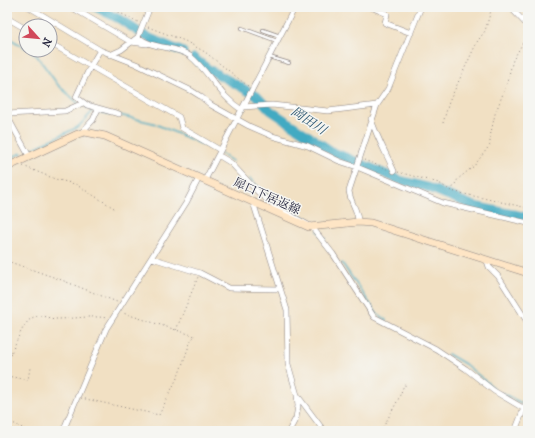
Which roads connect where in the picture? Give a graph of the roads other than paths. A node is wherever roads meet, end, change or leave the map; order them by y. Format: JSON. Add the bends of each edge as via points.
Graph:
{"nodes":[{"id":1,"x":29,"y":7,"type":"edge"},
{"id":2,"x":72,"y":7,"type":"edge"},
{"id":3,"x":150,"y":7,"type":"edge"},
{"id":4,"x":295,"y":7,"type":"edge"},
{"id":5,"x":371,"y":7,"type":"edge"},
{"id":6,"x":421,"y":7,"type":"edge"},
{"id":7,"x":510,"y":7,"type":"edge"},
{"id":8,"x":7,"y":18,"type":"edge"},
{"id":9,"x":18,"y":24,"type":"edge"},
{"id":10,"x":528,"y":26,"type":"edge"},
{"id":11,"x":242,"y":28,"type":"dead end"},
{"id":12,"x":263,"y":30,"type":"dead end"},
{"id":13,"x":411,"y":32,"type":"junction"},
{"id":14,"x":138,"y":37,"type":"junction"},
{"id":15,"x":279,"y":38,"type":"junction"},
{"id":16,"x":131,"y":42,"type":"junction"},
{"id":17,"x":148,"y":44,"type":"junction"},
{"id":18,"x":58,"y":48,"type":"edge"},
{"id":19,"x":100,"y":50,"type":"junction"},
{"id":20,"x":110,"y":55,"type":"junction"},
{"id":21,"x":269,"y":57,"type":"junction"},
{"id":22,"x":289,"y":63,"type":"dead end"},
{"id":23,"x":90,"y":67,"type":"junction"},
{"id":24,"x":81,"y":104,"type":"junction"},
{"id":25,"x":377,"y":105,"type":"junction"},
{"id":26,"x":242,"y":108,"type":"junction"},
{"id":27,"x":97,"y":111,"type":"junction"},
{"id":28,"x":119,"y":114,"type":"dead end"},
{"id":29,"x":7,"y":115,"type":"edge"},
{"id":30,"x":372,"y":119,"type":"junction"},
{"id":31,"x":236,"y":120,"type":"junction"},
{"id":32,"x":80,"y":133,"type":"junction"},
{"id":33,"x":219,"y":152,"type":"junction"},
{"id":34,"x":29,"y":156,"type":"junction"},
{"id":35,"x":7,"y":167,"type":"edge"},
{"id":36,"x":357,"y":167,"type":"junction"},
{"id":37,"x":394,"y":171,"type":"road end"},
{"id":38,"x":202,"y":179,"type":"junction"},
{"id":39,"x":253,"y":202,"type":"junction"},
{"id":40,"x":358,"y":222,"type":"junction"},
{"id":41,"x":528,"y":223,"type":"edge"},
{"id":42,"x":312,"y":227,"type":"junction"},
{"id":43,"x":152,"y":258,"type":"junction"},
{"id":44,"x":487,"y":261,"type":"junction"},
{"id":45,"x":528,"y":273,"type":"edge"},
{"id":46,"x":279,"y":289,"type":"junction"},
{"id":47,"x":528,"y":323,"type":"edge"},
{"id":48,"x":297,"y":395,"type":"junction"},
{"id":49,"x":528,"y":398,"type":"edge"},
{"id":50,"x":524,"y":406,"type":"junction"},
{"id":51,"x":528,"y":411,"type":"edge"},
{"id":52,"x":63,"y":431,"type":"edge"},
{"id":53,"x":290,"y":431,"type":"edge"},
{"id":54,"x":324,"y":431,"type":"edge"},
{"id":55,"x":515,"y":431,"type":"edge"}],
"edges":[{"from":1,"to":19,"type":"street"},
{"from":2,"to":16,"type":"street"},
{"from":3,"to":14,"type":"street"},
{"from":4,"to":15,"type":"street"},
{"from":5,"to":13,"type":"street","via":[[387,14],[385,23]]},
{"from":6,"to":13,"type":"street"},
{"from":7,"to":10,"type":"street"},
{"from":8,"to":9,"type":"street"},
{"from":11,"to":15,"type":"lane"},
{"from":12,"to":15,"type":"lane"},
{"from":13,"to":25,"type":"street","via":[[388,89]]},
{"from":14,"to":16,"type":"street"},
{"from":14,"to":17,"type":"street"},
{"from":15,"to":21,"type":"street"},
{"from":16,"to":17,"type":"street"},
{"from":16,"to":20,"type":"street"},
{"from":17,"to":26,"type":"street","via":[[190,56],[230,102]]},
{"from":18,"to":23,"type":"street"},
{"from":19,"to":20,"type":"street"},
{"from":19,"to":23,"type":"street"},
{"from":20,"to":31,"type":"street","via":[[136,64],[192,91]]},
{"from":21,"to":22,"type":"lane"},
{"from":21,"to":26,"type":"street"},
{"from":23,"to":24,"type":"street","via":[[76,97]]},
{"from":23,"to":33,"type":"street","via":[[179,117],[182,128]]},
{"from":24,"to":27,"type":"street"},
{"from":24,"to":29,"type":"street","via":[[65,111]]},
{"from":25,"to":26,"type":"street","via":[[328,111],[272,105]]},
{"from":25,"to":30,"type":"street"},
{"from":26,"to":31,"type":"street"},
{"from":27,"to":28,"type":"street"},
{"from":27,"to":32,"type":"street"},
{"from":29,"to":34,"type":"street"},
{"from":30,"to":36,"type":"street"},
{"from":30,"to":37,"type":"street","via":[[378,141]]},
{"from":31,"to":33,"type":"street"},
{"from":31,"to":36,"type":"street"},
{"from":32,"to":34,"type":"main road","name":"犀口下居返線"},
{"from":32,"to":38,"type":"main road","name":"犀口下居返線","via":[[105,136]]},
{"from":33,"to":38,"type":"street"},
{"from":33,"to":42,"type":"street","via":[[277,208]]},
{"from":34,"to":35,"type":"main road","name":"犀口下居返線"},
{"from":36,"to":40,"type":"street","via":[[349,191],[350,202],[358,212]]},
{"from":36,"to":41,"type":"street","via":[[443,203]]},
{"from":38,"to":39,"type":"main road","name":"犀口下居返線"},
{"from":38,"to":43,"type":"street"},
{"from":39,"to":42,"type":"main road","name":"犀口下居返線"},
{"from":39,"to":46,"type":"street"},
{"from":40,"to":42,"type":"main road","name":"犀口下居返線"},
{"from":40,"to":44,"type":"main road","name":"犀口下居返線","via":[[371,223]]},
{"from":42,"to":50,"type":"street","via":[[374,316],[436,349],[466,368],[494,391]]},
{"from":43,"to":46,"type":"street","via":[[200,273],[229,288]]},
{"from":43,"to":52,"type":"street","via":[[112,319]]},
{"from":44,"to":45,"type":"main road","name":"犀口下居返線"},
{"from":44,"to":47,"type":"street"},
{"from":46,"to":48,"type":"street","via":[[287,310],[288,364]]},
{"from":48,"to":53,"type":"street","via":[[296,418]]},
{"from":48,"to":54,"type":"street"},
{"from":49,"to":50,"type":"street"},
{"from":50,"to":51,"type":"street"},
{"from":50,"to":55,"type":"street"}]}
